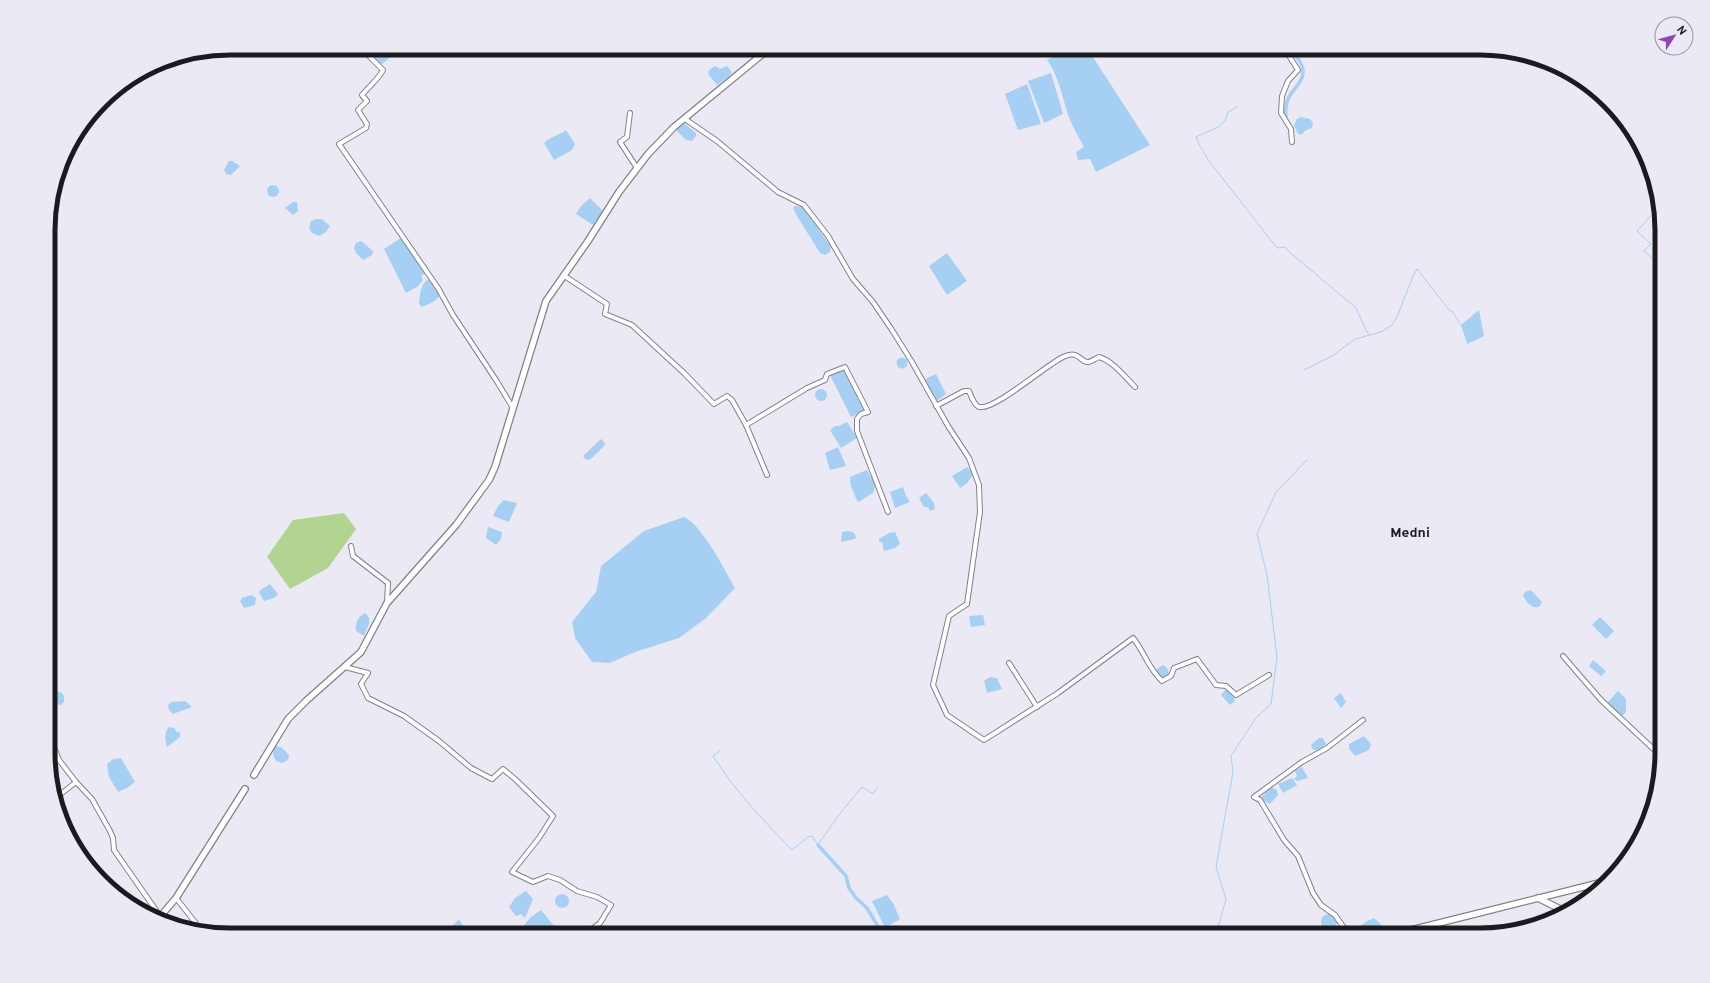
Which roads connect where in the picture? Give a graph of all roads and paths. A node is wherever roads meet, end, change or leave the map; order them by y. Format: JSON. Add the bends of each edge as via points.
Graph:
{"nodes":[{"id":1,"x":368,"y":55,"type":"edge"},
{"id":2,"x":762,"y":55,"type":"edge"},
{"id":3,"x":1288,"y":55,"type":"edge"},
{"id":4,"x":630,"y":113,"type":"dead end"},
{"id":5,"x":685,"y":119,"type":"junction"},
{"id":6,"x":1292,"y":142,"type":"dead end"},
{"id":7,"x":637,"y":168,"type":"junction"},
{"id":8,"x":563,"y":275,"type":"junction"},
{"id":9,"x":1135,"y":387,"type":"dead end"},
{"id":10,"x":936,"y":406,"type":"junction"},
{"id":11,"x":513,"y":408,"type":"junction"},
{"id":12,"x":746,"y":425,"type":"junction"},
{"id":13,"x":768,"y":475,"type":"dead end"},
{"id":14,"x":888,"y":512,"type":"dead end"},
{"id":15,"x":350,"y":546,"type":"dead end"},
{"id":16,"x":387,"y":603,"type":"junction"},
{"id":17,"x":1563,"y":656,"type":"dead end"},
{"id":18,"x":1009,"y":663,"type":"dead end"},
{"id":19,"x":345,"y":667,"type":"junction"},
{"id":20,"x":1269,"y":675,"type":"dead end"},
{"id":21,"x":1037,"y":706,"type":"junction"},
{"id":22,"x":1363,"y":720,"type":"dead end"},
{"id":23,"x":55,"y":750,"type":"edge"},
{"id":24,"x":1655,"y":750,"type":"edge"},
{"id":25,"x":254,"y":775,"type":"dead end"},
{"id":26,"x":76,"y":782,"type":"junction"},
{"id":27,"x":245,"y":789,"type":"dead end"},
{"id":28,"x":60,"y":795,"type":"edge"},
{"id":29,"x":1598,"y":883,"type":"edge"},
{"id":30,"x":176,"y":898,"type":"junction"},
{"id":31,"x":1538,"y":898,"type":"junction"},
{"id":32,"x":1560,"y":909,"type":"edge"},
{"id":33,"x":155,"y":912,"type":"edge"},
{"id":34,"x":161,"y":914,"type":"edge"},
{"id":35,"x":197,"y":925,"type":"edge"},
{"id":36,"x":594,"y":928,"type":"edge"},
{"id":37,"x":1344,"y":928,"type":"edge"},
{"id":38,"x":1419,"y":928,"type":"edge"}],
"edges":[{"from":1,"to":11,"type":"street","via":[[383,70],[380,77],[362,95],[367,101],[358,110],[367,124],[366,128],[339,144],[438,288],[452,315]]},
{"from":2,"to":5,"type":"main road"},
{"from":3,"to":6,"type":"street","via":[[1298,70],[1288,81],[1282,96],[1281,112],[1291,129]]},
{"from":4,"to":7,"type":"street","via":[[627,137],[620,142]]},
{"from":5,"to":7,"type":"main road","via":[[674,127]]},
{"from":5,"to":10,"type":"street","via":[[718,141],[778,192],[804,205],[828,236],[853,279],[892,330]]},
{"from":7,"to":8,"type":"main road"},
{"from":8,"to":11,"type":"main road","via":[[546,301]]},
{"from":8,"to":12,"type":"street","via":[[606,304],[604,314],[632,326],[684,372],[714,404],[727,396],[732,400]]},
{"from":9,"to":10,"type":"street","via":[[1104,358],[1099,357],[1088,362],[1072,354],[1052,363],[1010,394],[985,406],[976,406],[968,392],[964,391]]},
{"from":10,"to":21,"type":"street","via":[[970,458],[979,485],[980,512],[967,604],[949,616],[933,685],[947,715],[984,740]]},
{"from":11,"to":16,"type":"main road","via":[[489,480],[456,525]]},
{"from":12,"to":13,"type":"street"},
{"from":12,"to":14,"type":"street","via":[[806,388],[825,380],[827,374],[845,367],[868,412],[861,414],[857,419],[857,431]]},
{"from":15,"to":16,"type":"street","via":[[351,557],[388,583]]},
{"from":16,"to":19,"type":"main road","via":[[361,652]]},
{"from":17,"to":24,"type":"street","via":[[1601,700]]},
{"from":18,"to":21,"type":"street"},
{"from":19,"to":25,"type":"main road","via":[[288,719]]},
{"from":19,"to":36,"type":"street","via":[[368,673],[361,684],[368,698],[404,716],[471,768],[484,775],[492,779],[503,769],[553,816],[512,872],[533,882],[548,876],[560,880],[577,891],[597,897],[612,906]]},
{"from":20,"to":21,"type":"street","via":[[1236,695],[1226,686],[1216,685],[1197,659],[1174,668],[1171,676],[1162,681],[1149,667],[1141,648],[1133,638]]},
{"from":22,"to":37,"type":"street","via":[[1327,748],[1302,762],[1254,797],[1260,800],[1284,840],[1298,856],[1313,893],[1321,905],[1335,914]]},
{"from":23,"to":26,"type":"street","via":[[59,760]]},
{"from":26,"to":28,"type":"street"},
{"from":26,"to":33,"type":"street","via":[[92,799],[113,838],[114,850]]},
{"from":27,"to":30,"type":"main road"},
{"from":29,"to":31,"type":"main road"},
{"from":30,"to":34,"type":"main road"},
{"from":30,"to":35,"type":"street"},
{"from":31,"to":32,"type":"main road"},
{"from":31,"to":38,"type":"main road"}]}
